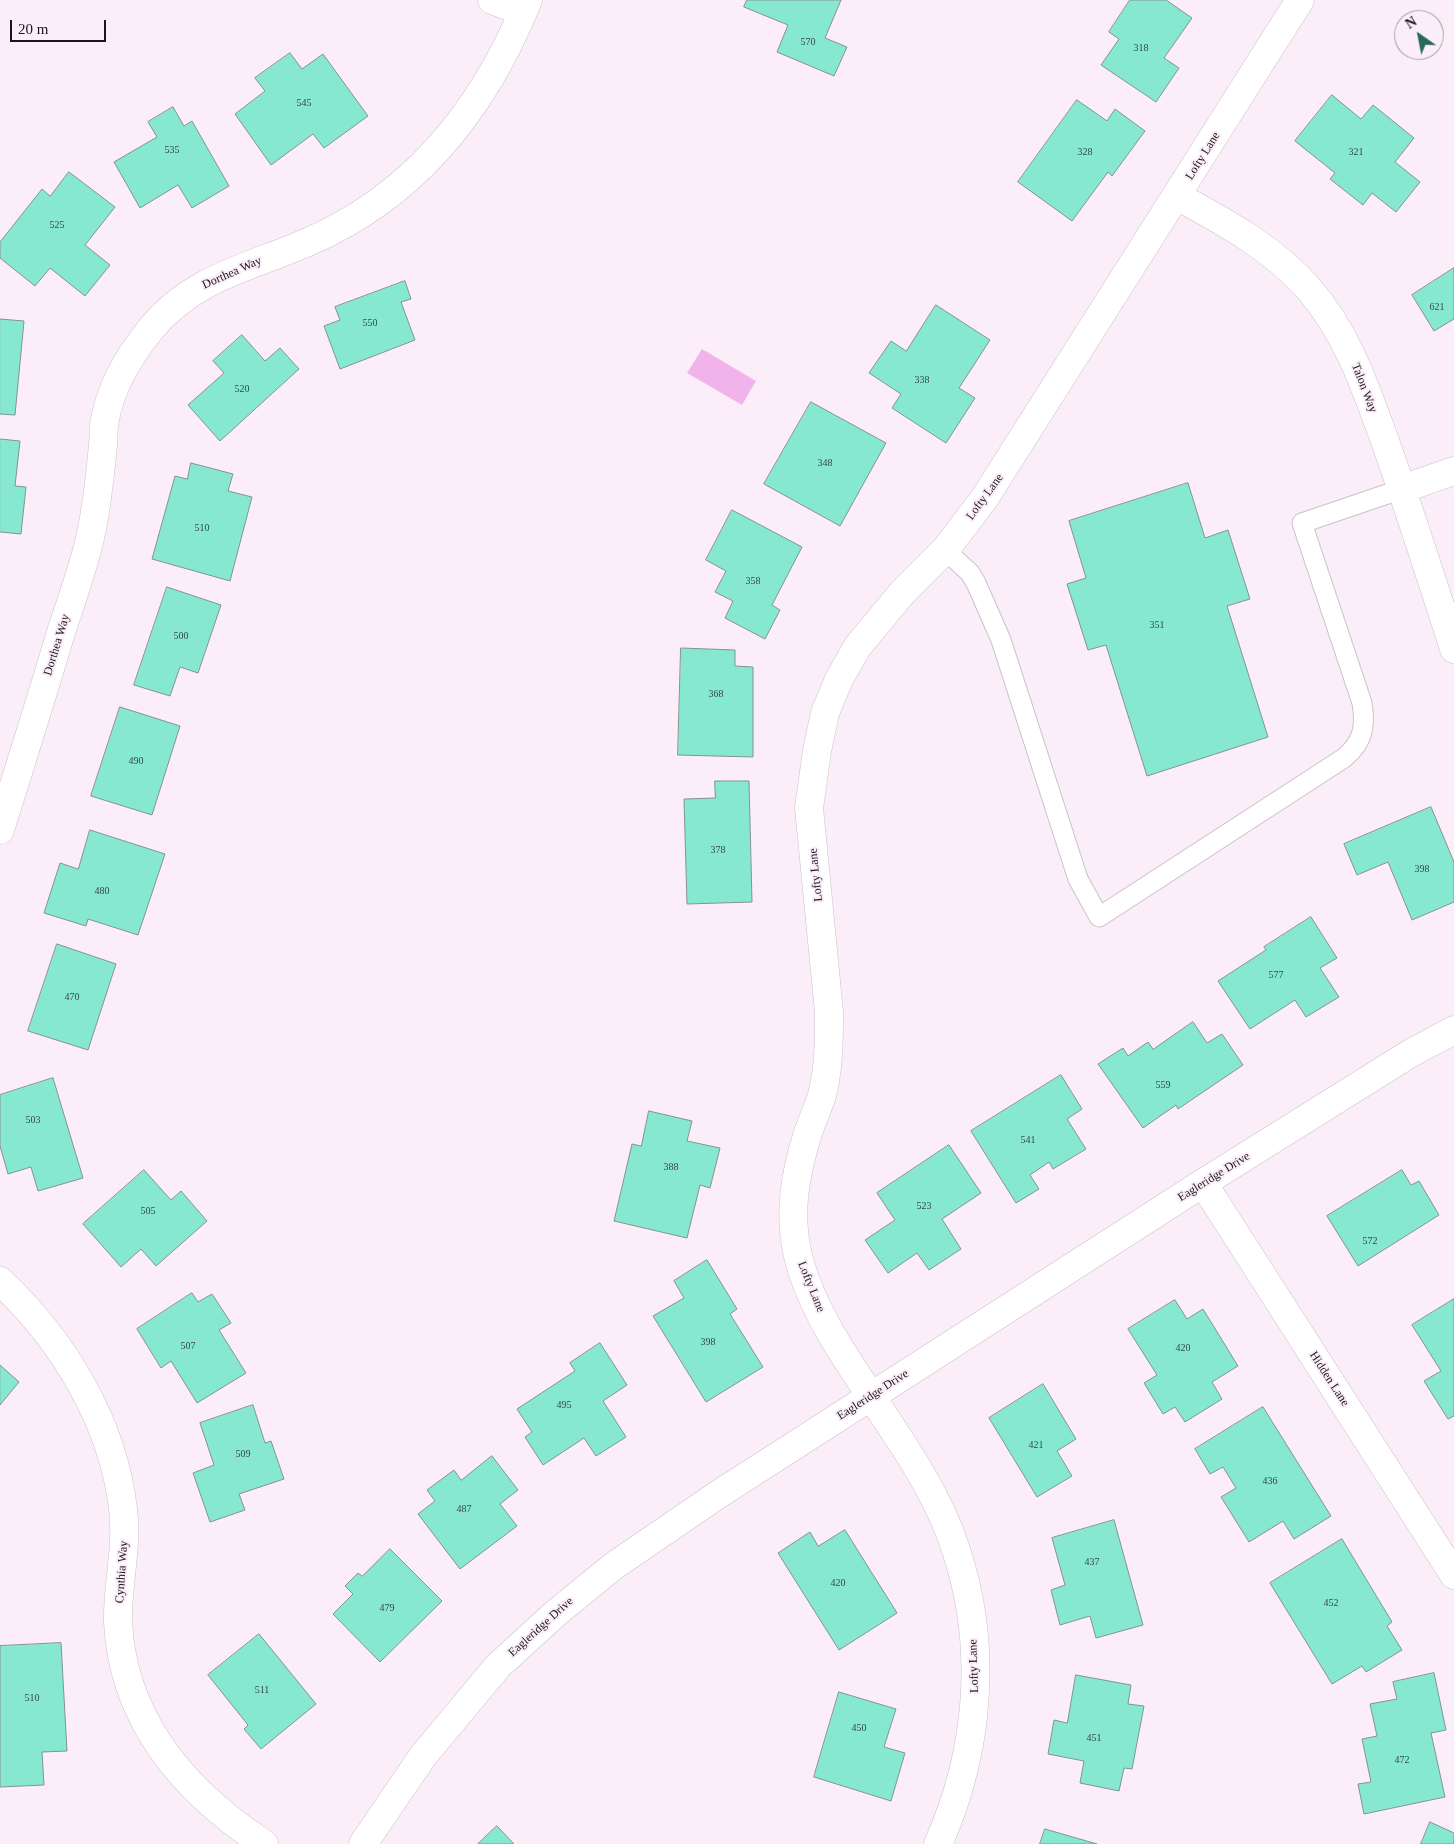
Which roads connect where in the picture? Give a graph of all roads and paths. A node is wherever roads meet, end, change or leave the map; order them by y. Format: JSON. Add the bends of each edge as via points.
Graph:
{"nodes":[{"id":1,"x":492,"y":0,"type":"edge"},
{"id":2,"x":1300,"y":0,"type":"edge"},
{"id":3,"x":526,"y":6,"type":"edge"},
{"id":4,"x":1178,"y":196,"type":"junction"},
{"id":5,"x":1454,"y":471,"type":"edge"},
{"id":6,"x":1402,"y":489,"type":"junction"},
{"id":7,"x":945,"y":550,"type":"junction"},
{"id":8,"x":1454,"y":648,"type":"edge"},
{"id":9,"x":0,"y":830,"type":"edge"},
{"id":10,"x":1454,"y":1030,"type":"edge"},
{"id":11,"x":1204,"y":1182,"type":"junction"},
{"id":12,"x":0,"y":1281,"type":"edge"},
{"id":13,"x":872,"y":1396,"type":"junction"},
{"id":14,"x":1454,"y":1575,"type":"edge"},
{"id":15,"x":264,"y":1844,"type":"edge"},
{"id":16,"x":363,"y":1844,"type":"edge"},
{"id":17,"x":938,"y":1844,"type":"edge"}],
"edges":[{"from":1,"to":3,"type":"street"},
{"from":2,"to":4,"type":"street","name":"Lofty Lane"},
{"from":3,"to":9,"type":"street","name":"Dorthea Way","via":[[499,66],[477,100],[431,158],[401,184],[338,228],[220,276],[192,291],[151,328],[134,352],[120,376],[104,420],[90,539]]},
{"from":4,"to":6,"type":"street","name":"Talon Way","via":[[1261,246],[1286,266],[1324,308],[1344,338],[1355,363]]},
{"from":4,"to":7,"type":"street","name":"Lofty Lane","via":[[984,500]]},
{"from":5,"to":6,"type":"street"},
{"from":6,"to":7,"type":"lane","via":[[1302,524],[1362,703],[1365,724],[1359,744],[1344,758],[1100,917],[1078,879],[1002,640],[970,573]]},
{"from":6,"to":8,"type":"street","name":"Talon Way"},
{"from":7,"to":13,"type":"street","name":"Lofty Lane","via":[[879,618],[839,679],[825,713],[809,808],[829,1012],[829,1045],[821,1097],[797,1169],[793,1225],[798,1255],[820,1313]]},
{"from":10,"to":11,"type":"street","name":"Eagleridge Drive","via":[[1411,1053]]},
{"from":11,"to":13,"type":"street","name":"Eagleridge Drive"},
{"from":11,"to":14,"type":"street","name":"Hidden Lane"},
{"from":12,"to":15,"type":"street","name":"Cynthia Way","via":[[40,1323],[65,1359],[96,1413],[111,1453],[125,1535],[118,1621],[121,1652],[140,1710],[171,1764],[192,1788]]},
{"from":13,"to":16,"type":"street","name":"Eagleridge Drive","via":[[615,1565],[556,1613],[498,1666],[423,1756]]},
{"from":13,"to":17,"type":"street","name":"Lofty Lane","via":[[939,1509],[957,1552],[970,1601],[975,1705],[970,1748],[959,1792]]}]}
